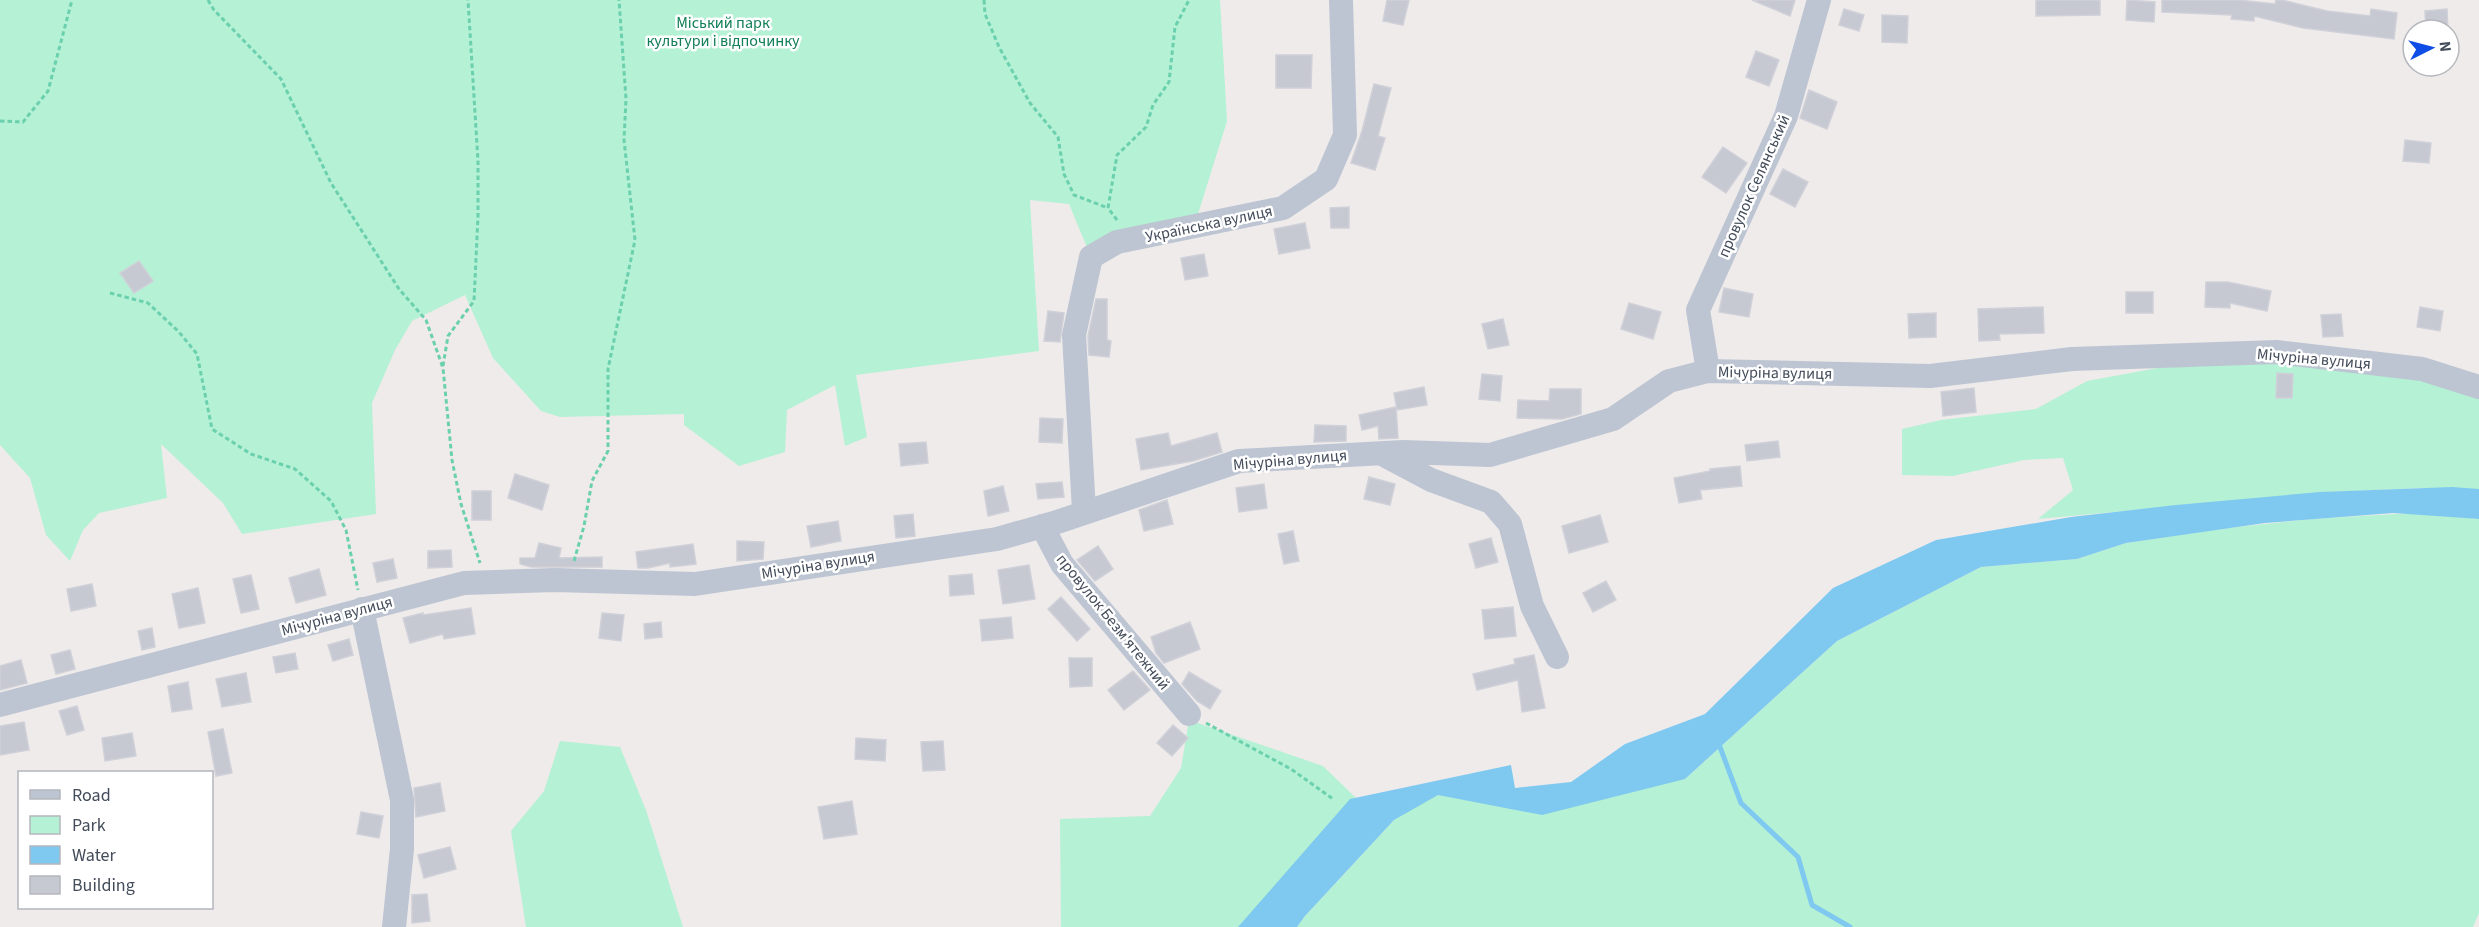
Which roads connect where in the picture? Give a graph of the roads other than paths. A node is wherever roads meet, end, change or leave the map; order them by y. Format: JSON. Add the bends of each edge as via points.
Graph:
{"nodes":[{"id":1,"x":1341,"y":0,"type":"edge"},
{"id":2,"x":1819,"y":0,"type":"edge"},
{"id":3,"x":1708,"y":371,"type":"junction"},
{"id":4,"x":2479,"y":387,"type":"edge"},
{"id":5,"x":1380,"y":453,"type":"junction"},
{"id":6,"x":1084,"y":511,"type":"junction"},
{"id":7,"x":1042,"y":526,"type":"junction"},
{"id":8,"x":362,"y":609,"type":"junction"},
{"id":9,"x":1557,"y":657,"type":"dead end"},
{"id":10,"x":0,"y":705,"type":"edge"},
{"id":11,"x":1189,"y":714,"type":"road end"},
{"id":12,"x":394,"y":927,"type":"edge"}],
"edges":[{"from":1,"to":6,"type":"street","name":"Українська вулиця","via":[[1345,135],[1326,179],[1283,208],[1120,233],[1091,257],[1074,335]]},
{"from":2,"to":3,"type":"street","name":"провулок Селянський","via":[[1786,116],[1698,310]]},
{"from":3,"to":4,"type":"street","name":"Мічуріна вулиця","via":[[1930,376],[2072,359],[2276,352],[2422,369]]},
{"from":3,"to":5,"type":"street","name":"Мічуріна вулиця","via":[[1669,381],[1613,419],[1490,455]]},
{"from":5,"to":6,"type":"street","name":"Мічуріна вулиця","via":[[1239,461]]},
{"from":5,"to":9,"type":"street","via":[[1431,480],[1491,502],[1509,524],[1532,606]]},
{"from":6,"to":7,"type":"street","name":"Мічуріна вулиця"},
{"from":7,"to":8,"type":"street","name":"Мічуріна вулиця","via":[[997,539],[696,584],[568,580],[464,583]]},
{"from":7,"to":11,"type":"street","name":"провулок Безм'ятежний","via":[[1062,564]]},
{"from":8,"to":10,"type":"street","name":"Мічуріна вулиця"},
{"from":8,"to":12,"type":"street","via":[[402,800],[402,849]]}]}
